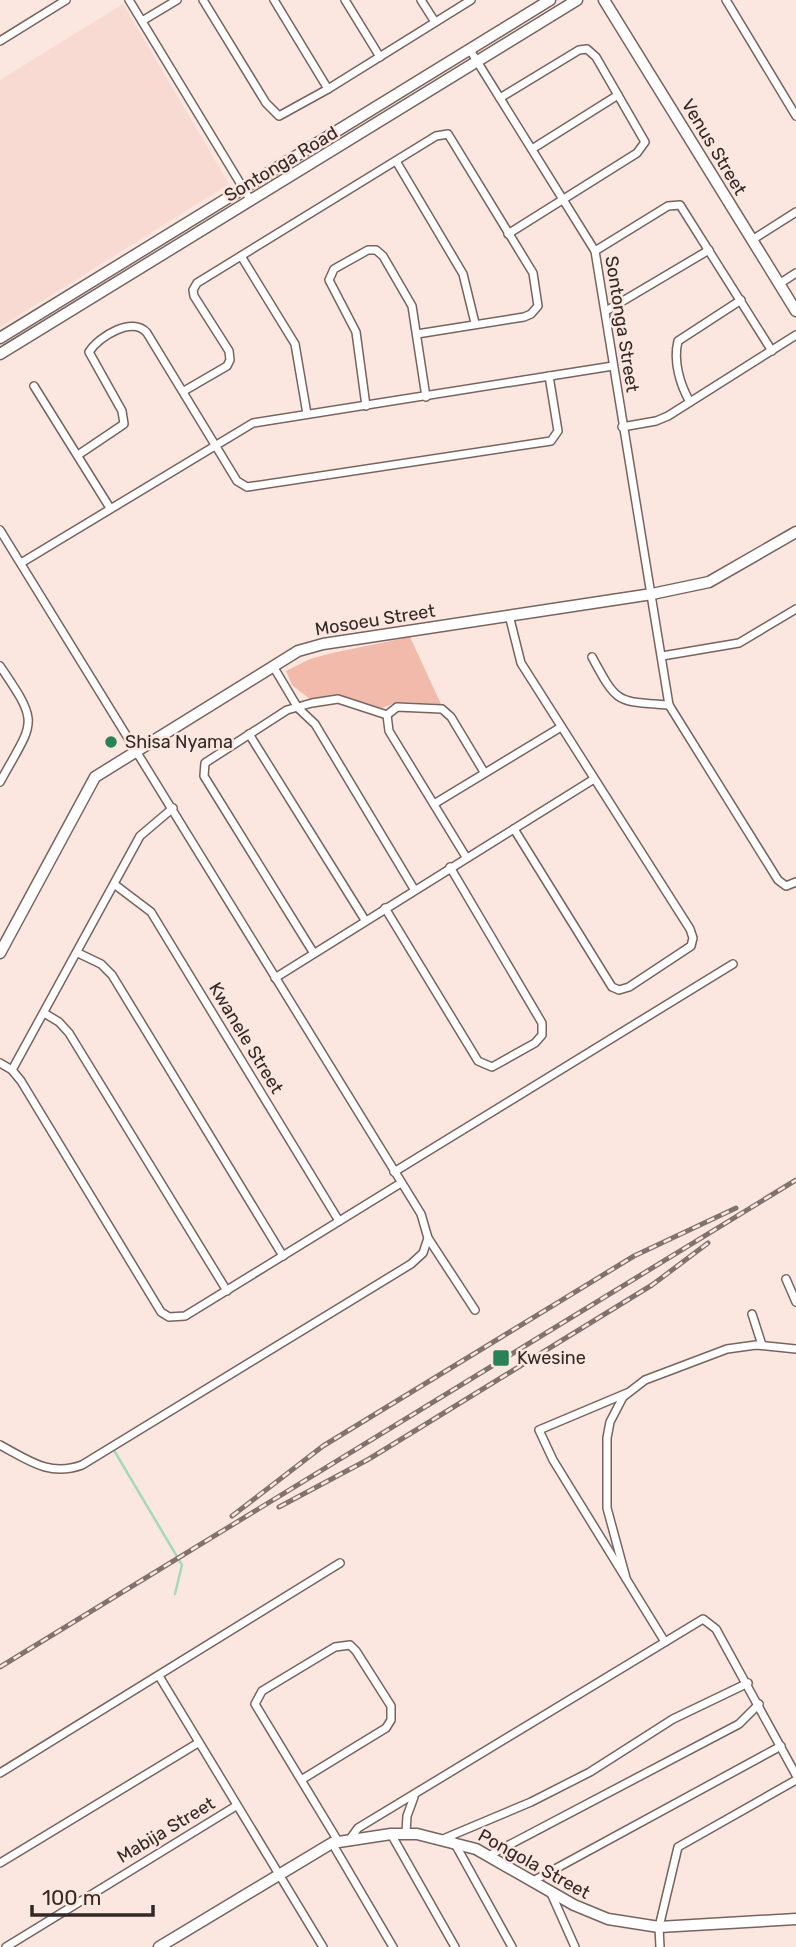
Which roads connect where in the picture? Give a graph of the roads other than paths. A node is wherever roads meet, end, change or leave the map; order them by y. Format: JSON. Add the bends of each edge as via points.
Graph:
{"nodes":[{"id":1,"x":130,"y":0,"type":"edge"},
{"id":2,"x":177,"y":0,"type":"edge"},
{"id":3,"x":203,"y":0,"type":"edge"},
{"id":4,"x":274,"y":0,"type":"edge"},
{"id":5,"x":345,"y":0,"type":"edge"},
{"id":6,"x":421,"y":0,"type":"edge"},
{"id":7,"x":471,"y":0,"type":"edge"},
{"id":8,"x":550,"y":0,"type":"edge"},
{"id":9,"x":577,"y":0,"type":"edge"},
{"id":10,"x":604,"y":0,"type":"edge"},
{"id":11,"x":726,"y":0,"type":"edge"},
{"id":12,"x":60,"y":1,"type":"edge"},
{"id":13,"x":142,"y":21,"type":"junction"},
{"id":14,"x":435,"y":22,"type":"junction"},
{"id":15,"x":0,"y":41,"type":"edge"},
{"id":16,"x":470,"y":50,"type":"junction"},
{"id":17,"x":380,"y":57,"type":"junction"},
{"id":18,"x":478,"y":62,"type":"junction"},
{"id":19,"x":328,"y":89,"type":"junction"},
{"id":20,"x":618,"y":95,"type":"junction"},
{"id":21,"x":500,"y":98,"type":"junction"},
{"id":22,"x":796,"y":116,"type":"edge"},
{"id":23,"x":532,"y":149,"type":"junction"},
{"id":24,"x":396,"y":161,"type":"junction"},
{"id":25,"x":245,"y":189,"type":"junction"},
{"id":26,"x":563,"y":200,"type":"junction"},
{"id":27,"x":251,"y":201,"type":"junction"},
{"id":28,"x":796,"y":212,"type":"edge"},
{"id":29,"x":508,"y":234,"type":"junction"},
{"id":30,"x":752,"y":240,"type":"junction"},
{"id":31,"x":709,"y":250,"type":"junction"},
{"id":32,"x":595,"y":251,"type":"junction"},
{"id":33,"x":241,"y":256,"type":"junction"},
{"id":34,"x":796,"y":273,"type":"edge"},
{"id":35,"x":779,"y":284,"type":"junction"},
{"id":36,"x":741,"y":300,"type":"junction"},
{"id":37,"x":606,"y":311,"type":"junction"},
{"id":38,"x":796,"y":311,"type":"edge"},
{"id":39,"x":475,"y":323,"type":"junction"},
{"id":40,"x":417,"y":334,"type":"junction"},
{"id":41,"x":796,"y":335,"type":"edge"},
{"id":42,"x":0,"y":338,"type":"edge"},
{"id":43,"x":772,"y":351,"type":"junction"},
{"id":44,"x":0,"y":354,"type":"edge"},
{"id":45,"x":613,"y":366,"type":"junction"},
{"id":46,"x":549,"y":376,"type":"junction"},
{"id":47,"x":34,"y":386,"type":"dead end"},
{"id":48,"x":184,"y":391,"type":"junction"},
{"id":49,"x":426,"y":397,"type":"junction"},
{"id":50,"x":690,"y":402,"type":"junction"},
{"id":51,"x":366,"y":406,"type":"junction"},
{"id":52,"x":307,"y":414,"type":"junction"},
{"id":53,"x":622,"y":427,"type":"junction"},
{"id":54,"x":215,"y":445,"type":"junction"},
{"id":55,"x":78,"y":455,"type":"junction"},
{"id":56,"x":110,"y":508,"type":"junction"},
{"id":57,"x":0,"y":530,"type":"edge"},
{"id":58,"x":796,"y":532,"type":"edge"},
{"id":59,"x":21,"y":563,"type":"junction"},
{"id":60,"x":652,"y":594,"type":"junction"},
{"id":61,"x":796,"y":609,"type":"edge"},
{"id":62,"x":509,"y":615,"type":"junction"},
{"id":63,"x":662,"y":656,"type":"junction"},
{"id":64,"x":592,"y":657,"type":"dead end"},
{"id":65,"x":0,"y":666,"type":"edge"},
{"id":66,"x":273,"y":666,"type":"junction"},
{"id":67,"x":669,"y":705,"type":"junction"},
{"id":68,"x":298,"y":708,"type":"junction"},
{"id":69,"x":387,"y":715,"type":"junction"},
{"id":70,"x":561,"y":727,"type":"junction"},
{"id":71,"x":249,"y":734,"type":"junction"},
{"id":72,"x":137,"y":750,"type":"junction"},
{"id":73,"x":484,"y":772,"type":"junction"},
{"id":74,"x":594,"y":779,"type":"junction"},
{"id":75,"x":0,"y":782,"type":"edge"},
{"id":76,"x":434,"y":803,"type":"junction"},
{"id":77,"x":173,"y":808,"type":"junction"},
{"id":78,"x":514,"y":829,"type":"junction"},
{"id":79,"x":466,"y":857,"type":"junction"},
{"id":80,"x":450,"y":867,"type":"junction"},
{"id":81,"x":796,"y":882,"type":"edge"},
{"id":82,"x":114,"y":884,"type":"junction"},
{"id":83,"x":414,"y":889,"type":"junction"},
{"id":84,"x":385,"y":908,"type":"junction"},
{"id":85,"x":365,"y":920,"type":"junction"},
{"id":86,"x":3,"y":940,"type":"edge"},
{"id":87,"x":313,"y":952,"type":"junction"},
{"id":88,"x":0,"y":953,"type":"edge"},
{"id":89,"x":78,"y":953,"type":"junction"},
{"id":90,"x":733,"y":964,"type":"dead end"},
{"id":91,"x":275,"y":978,"type":"junction"},
{"id":92,"x":44,"y":1013,"type":"junction"},
{"id":93,"x":0,"y":1063,"type":"edge"},
{"id":94,"x":12,"y":1070,"type":"junction"},
{"id":95,"x":394,"y":1172,"type":"junction"},
{"id":96,"x":401,"y":1183,"type":"junction"},
{"id":97,"x":339,"y":1221,"type":"junction"},
{"id":98,"x":428,"y":1238,"type":"junction"},
{"id":99,"x":283,"y":1256,"type":"junction"},
{"id":100,"x":786,"y":1279,"type":"dead end"},
{"id":101,"x":227,"y":1291,"type":"junction"},
{"id":102,"x":796,"y":1303,"type":"edge"},
{"id":103,"x":475,"y":1310,"type":"dead end"},
{"id":104,"x":752,"y":1314,"type":"dead end"},
{"id":105,"x":762,"y":1345,"type":"junction"},
{"id":106,"x":796,"y":1349,"type":"edge"},
{"id":107,"x":629,"y":1392,"type":"junction"},
{"id":108,"x":0,"y":1445,"type":"edge"},
{"id":109,"x":340,"y":1563,"type":"dead end"},
{"id":110,"x":626,"y":1578,"type":"junction"},
{"id":111,"x":665,"y":1642,"type":"junction"},
{"id":112,"x":159,"y":1676,"type":"junction"},
{"id":113,"x":748,"y":1683,"type":"junction"},
{"id":114,"x":759,"y":1704,"type":"junction"},
{"id":115,"x":198,"y":1743,"type":"junction"},
{"id":116,"x":781,"y":1746,"type":"junction"},
{"id":117,"x":0,"y":1773,"type":"edge"},
{"id":118,"x":796,"y":1778,"type":"edge"},
{"id":119,"x":301,"y":1780,"type":"junction"},
{"id":120,"x":414,"y":1796,"type":"junction"},
{"id":121,"x":236,"y":1806,"type":"junction"},
{"id":122,"x":406,"y":1833,"type":"junction"},
{"id":123,"x":391,"y":1834,"type":"junction"},
{"id":124,"x":350,"y":1839,"type":"junction"},
{"id":125,"x":448,"y":1840,"type":"junction"},
{"id":126,"x":335,"y":1842,"type":"junction"},
{"id":127,"x":490,"y":1855,"type":"junction"},
{"id":128,"x":0,"y":1863,"type":"edge"},
{"id":129,"x":280,"y":1873,"type":"junction"},
{"id":130,"x":533,"y":1881,"type":"junction"},
{"id":131,"x":550,"y":1891,"type":"junction"},
{"id":132,"x":796,"y":1919,"type":"edge"},
{"id":133,"x":659,"y":1927,"type":"junction"},
{"id":134,"x":321,"y":1945,"type":"edge"},
{"id":135,"x":3,"y":1946,"type":"edge"},
{"id":136,"x":159,"y":1947,"type":"edge"},
{"id":137,"x":312,"y":1947,"type":"edge"},
{"id":138,"x":393,"y":1947,"type":"edge"},
{"id":139,"x":455,"y":1947,"type":"edge"},
{"id":140,"x":512,"y":1947,"type":"edge"},
{"id":141,"x":575,"y":1947,"type":"edge"},
{"id":142,"x":660,"y":1947,"type":"edge"}],
"edges":[{"from":1,"to":13,"type":"street"},
{"from":2,"to":13,"type":"street"},
{"from":3,"to":19,"type":"street","via":[[274,114],[285,114]]},
{"from":4,"to":19,"type":"street"},
{"from":5,"to":17,"type":"street"},
{"from":6,"to":14,"type":"street"},
{"from":7,"to":14,"type":"street"},
{"from":8,"to":16,"type":"street","name":"Sontonga Road"},
{"from":9,"to":18,"type":"street","name":"Sontonga Road"},
{"from":10,"to":30,"type":"street","name":"Venus Street"},
{"from":11,"to":22,"type":"street"},
{"from":12,"to":15,"type":"street"},
{"from":13,"to":25,"type":"street"},
{"from":14,"to":17,"type":"street"},
{"from":16,"to":18,"type":"street","name":"Sontonga Street"},
{"from":16,"to":25,"type":"street","name":"Sontonga Road"},
{"from":17,"to":19,"type":"street"},
{"from":18,"to":21,"type":"street","name":"Sontonga Street"},
{"from":18,"to":27,"type":"street","name":"Sontonga Road"},
{"from":20,"to":21,"type":"street","via":[[596,57],[583,49]]},
{"from":20,"to":23,"type":"street"},
{"from":20,"to":26,"type":"street","via":[[645,145]]},
{"from":21,"to":23,"type":"street","name":"Sontonga Street"},
{"from":23,"to":26,"type":"street","name":"Sontonga Street"},
{"from":24,"to":29,"type":"street","via":[[436,136],[448,134]]},
{"from":24,"to":33,"type":"street"},
{"from":24,"to":39,"type":"street","via":[[463,274]]},
{"from":25,"to":27,"type":"street"},
{"from":25,"to":42,"type":"street","name":"Sontonga Road"},
{"from":26,"to":29,"type":"street"},
{"from":26,"to":32,"type":"street","name":"Sontonga Street"},
{"from":27,"to":44,"type":"street","name":"Sontonga Road"},
{"from":28,"to":30,"type":"street"},
{"from":29,"to":39,"type":"street","via":[[533,273],[538,306],[524,317]]},
{"from":30,"to":35,"type":"street","name":"Venus Street"},
{"from":31,"to":32,"type":"street","via":[[685,210],[675,204]]},
{"from":31,"to":36,"type":"street"},
{"from":31,"to":37,"type":"street"},
{"from":32,"to":37,"type":"street","name":"Sontonga Street"},
{"from":33,"to":48,"type":"street","via":[[194,288],[194,296],[229,351],[230,360]]},
{"from":33,"to":52,"type":"street","via":[[295,344]]},
{"from":34,"to":35,"type":"street"},
{"from":35,"to":38,"type":"street","name":"Venus Street"},
{"from":36,"to":43,"type":"street"},
{"from":36,"to":50,"type":"street","via":[[678,341],[680,380]]},
{"from":37,"to":45,"type":"street","name":"Sontonga Street"},
{"from":39,"to":40,"type":"street"},
{"from":40,"to":49,"type":"street"},
{"from":40,"to":51,"type":"street","via":[[411,302],[380,252],[368,250],[330,273],[330,285],[355,328]]},
{"from":41,"to":43,"type":"street"},
{"from":43,"to":50,"type":"street"},
{"from":45,"to":46,"type":"street"},
{"from":45,"to":53,"type":"street","name":"Sontonga Street"},
{"from":46,"to":49,"type":"street"},
{"from":46,"to":54,"type":"street","via":[[558,431],[547,442],[250,487],[239,484]]},
{"from":47,"to":55,"type":"street"},
{"from":48,"to":54,"type":"street"},
{"from":48,"to":55,"type":"street","via":[[144,330],[136,325],[125,327],[89,352],[122,411],[124,424]]},
{"from":49,"to":51,"type":"street"},
{"from":50,"to":53,"type":"street","via":[[656,421]]},
{"from":51,"to":52,"type":"street"},
{"from":52,"to":54,"type":"street","via":[[253,423]]},
{"from":53,"to":60,"type":"street","name":"Sontonga Street"},
{"from":54,"to":56,"type":"street"},
{"from":55,"to":56,"type":"street"},
{"from":56,"to":59,"type":"street"},
{"from":57,"to":59,"type":"street"},
{"from":58,"to":60,"type":"street","name":"Mosoeu Street","via":[[720,578]]},
{"from":59,"to":72,"type":"street"},
{"from":60,"to":62,"type":"street","name":"Mosoeu Street"},
{"from":60,"to":63,"type":"street","name":"Sontonga Street"},
{"from":61,"to":63,"type":"street","via":[[739,643]]},
{"from":62,"to":66,"type":"street","name":"Mosoeu Street","via":[[315,645]]},
{"from":62,"to":70,"type":"street","via":[[518,656]]},
{"from":63,"to":67,"type":"street","name":"Sontonga Street"},
{"from":64,"to":67,"type":"street","via":[[610,692],[620,700]]},
{"from":65,"to":75,"type":"street","via":[[26,705],[30,720]]},
{"from":66,"to":68,"type":"street"},
{"from":66,"to":72,"type":"street","name":"Mosoeu Street"},
{"from":67,"to":81,"type":"street","via":[[778,880],[786,886]]},
{"from":68,"to":69,"type":"street","via":[[338,699]]},
{"from":68,"to":71,"type":"street"},
{"from":68,"to":83,"type":"street","via":[[315,724]]},
{"from":69,"to":73,"type":"street","via":[[397,707],[445,710]]},
{"from":69,"to":76,"type":"street","via":[[389,731]]},
{"from":70,"to":73,"type":"street"},
{"from":70,"to":74,"type":"street"},
{"from":71,"to":85,"type":"street"},
{"from":71,"to":87,"type":"street","via":[[207,761],[203,773]]},
{"from":72,"to":77,"type":"street"},
{"from":72,"to":86,"type":"street","name":"Mosoeu Street","via":[[92,781]]},
{"from":73,"to":76,"type":"street"},
{"from":74,"to":78,"type":"street"},
{"from":74,"to":78,"type":"street","via":[[690,929],[692,943],[686,952],[629,987],[619,990],[612,986]]},
{"from":76,"to":79,"type":"street"},
{"from":77,"to":82,"type":"street","via":[[144,832]]},
{"from":77,"to":91,"type":"street"},
{"from":78,"to":79,"type":"street"},
{"from":79,"to":80,"type":"street"},
{"from":80,"to":83,"type":"street"},
{"from":80,"to":84,"type":"street","via":[[542,1023],[542,1035],[535,1043],[492,1067],[478,1061]]},
{"from":82,"to":89,"type":"street"},
{"from":82,"to":97,"type":"street","name":"Kwanele Street","via":[[151,912]]},
{"from":83,"to":84,"type":"street"},
{"from":84,"to":85,"type":"street"},
{"from":85,"to":87,"type":"street"},
{"from":86,"to":88,"type":"street","name":"Mosoeu Street"},
{"from":87,"to":91,"type":"street"},
{"from":89,"to":92,"type":"street"},
{"from":89,"to":99,"type":"street","via":[[112,975]]},
{"from":90,"to":95,"type":"street"},
{"from":91,"to":95,"type":"street"},
{"from":92,"to":94,"type":"street"},
{"from":92,"to":101,"type":"street","via":[[69,1033]]},
{"from":93,"to":94,"type":"street"},
{"from":94,"to":101,"type":"street","via":[[165,1315],[179,1318]]},
{"from":95,"to":96,"type":"street"},
{"from":96,"to":97,"type":"street"},
{"from":96,"to":98,"type":"street","via":[[421,1214]]},
{"from":97,"to":99,"type":"street"},
{"from":98,"to":103,"type":"street"},
{"from":98,"to":108,"type":"street","via":[[423,1253],[411,1264],[82,1465],[46,1470]]},
{"from":99,"to":101,"type":"street"},
{"from":100,"to":102,"type":"street"},
{"from":104,"to":105,"type":"street"},
{"from":105,"to":106,"type":"street"},
{"from":105,"to":107,"type":"street","via":[[709,1355],[645,1380]]},
{"from":107,"to":110,"type":"street","via":[[614,1414],[607,1446],[608,1514]]},
{"from":107,"to":110,"type":"street","via":[[539,1430]]},
{"from":109,"to":112,"type":"street"},
{"from":110,"to":111,"type":"street"},
{"from":111,"to":113,"type":"street","via":[[694,1622],[707,1620]]},
{"from":111,"to":120,"type":"street"},
{"from":112,"to":115,"type":"street"},
{"from":112,"to":117,"type":"street"},
{"from":113,"to":114,"type":"street"},
{"from":113,"to":125,"type":"street","via":[[673,1719],[590,1772]]},
{"from":114,"to":116,"type":"street"},
{"from":114,"to":127,"type":"street","via":[[739,1724]]},
{"from":115,"to":121,"type":"street"},
{"from":115,"to":128,"type":"street"},
{"from":116,"to":118,"type":"street"},
{"from":116,"to":130,"type":"street"},
{"from":118,"to":133,"type":"street","via":[[678,1847]]},
{"from":119,"to":119,"type":"street","via":[[260,1715],[256,1698],[335,1647],[350,1646],[391,1706],[391,1720],[386,1728]]},
{"from":119,"to":126,"type":"street"},
{"from":120,"to":122,"type":"street"},
{"from":120,"to":124,"type":"street","via":[[358,1828]]},
{"from":121,"to":129,"type":"street"},
{"from":121,"to":135,"type":"street","name":"Mabija Street"},
{"from":122,"to":123,"type":"street","name":"Pongola Street"},
{"from":122,"to":125,"type":"street","name":"Pongola Street"},
{"from":123,"to":124,"type":"street","name":"Pongola Street"},
{"from":123,"to":139,"type":"street"},
{"from":124,"to":126,"type":"street","name":"Pongola Street"},
{"from":125,"to":127,"type":"street","name":"Pongola Street"},
{"from":125,"to":140,"type":"street"},
{"from":126,"to":129,"type":"street","name":"Pongola Street"},
{"from":126,"to":138,"type":"street"},
{"from":127,"to":130,"type":"street","name":"Pongola Street"},
{"from":129,"to":134,"type":"street"},
{"from":129,"to":136,"type":"street","name":"Pongola Street"},
{"from":130,"to":131,"type":"street","name":"Pongola Street"},
{"from":131,"to":133,"type":"street","name":"Pongola Street","via":[[598,1916]]},
{"from":131,"to":141,"type":"street"},
{"from":132,"to":133,"type":"street","name":"Pongola Street"},
{"from":133,"to":142,"type":"street"},
{"from":134,"to":137,"type":"street"}]}
